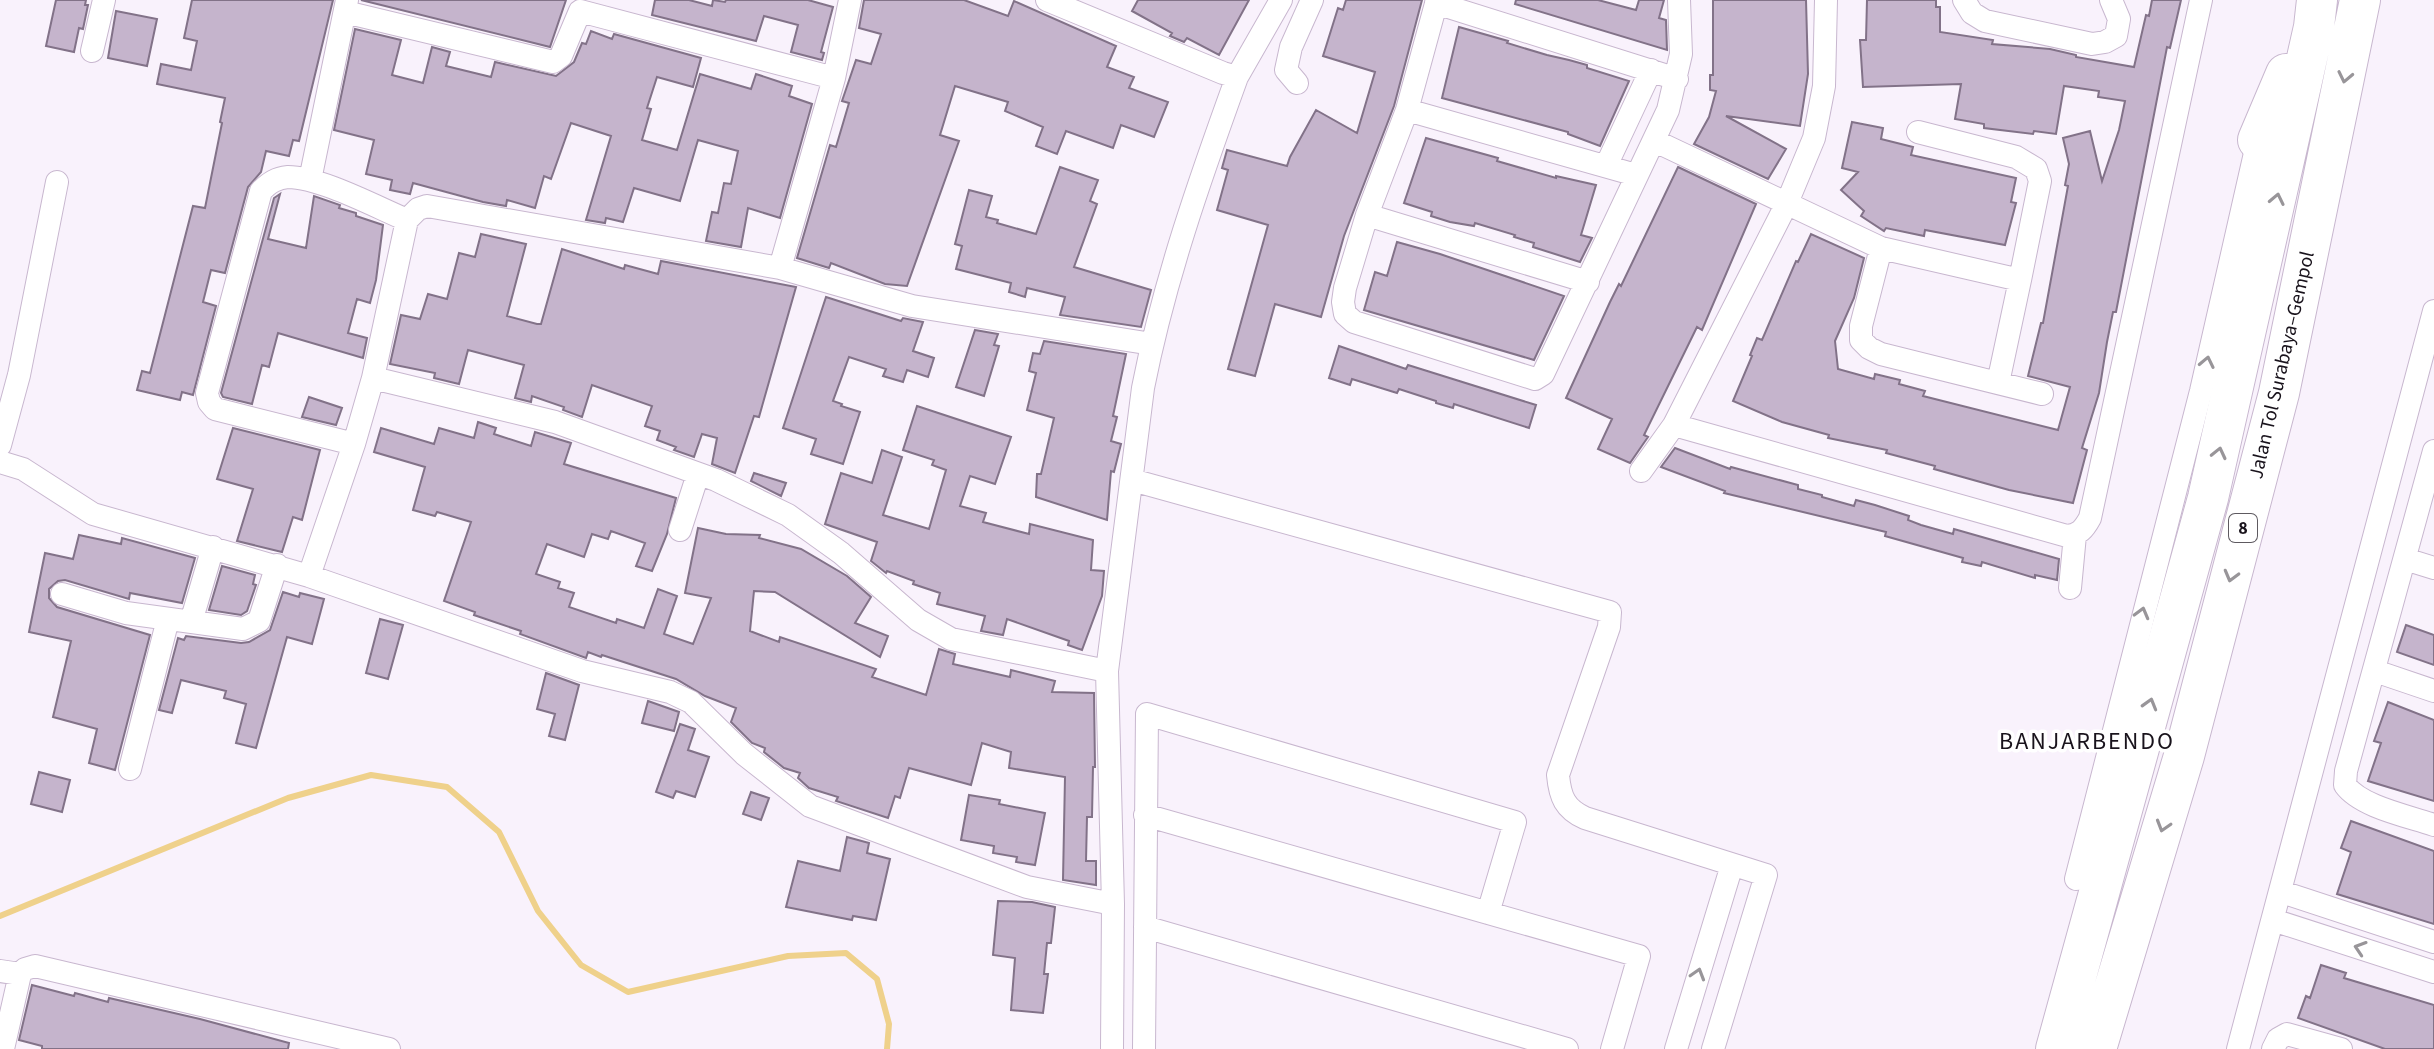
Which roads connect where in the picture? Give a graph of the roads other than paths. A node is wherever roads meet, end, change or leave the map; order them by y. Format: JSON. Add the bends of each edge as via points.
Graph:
{"nodes":[{"id":1,"x":104,"y":0,"type":"edge"},
{"id":2,"x":850,"y":0,"type":"edge"},
{"id":3,"x":1047,"y":0,"type":"edge"},
{"id":4,"x":1281,"y":0,"type":"edge"},
{"id":5,"x":1312,"y":0,"type":"edge"},
{"id":6,"x":1679,"y":0,"type":"edge"},
{"id":7,"x":1826,"y":0,"type":"edge"},
{"id":8,"x":1964,"y":0,"type":"edge"},
{"id":9,"x":2111,"y":0,"type":"edge"},
{"id":10,"x":2201,"y":0,"type":"edge"},
{"id":11,"x":2360,"y":0,"type":"edge"},
{"id":12,"x":1436,"y":1,"type":"edge"},
{"id":13,"x":346,"y":6,"type":"edge"},
{"id":14,"x":2316,"y":14,"type":"edge"},
{"id":15,"x":92,"y":51,"type":"dead end"},
{"id":16,"x":1651,"y":70,"type":"junction"},
{"id":17,"x":1237,"y":77,"type":"junction"},
{"id":18,"x":834,"y":78,"type":"junction"},
{"id":19,"x":1677,"y":79,"type":"junction"},
{"id":20,"x":1297,"y":83,"type":"dead end"},
{"id":21,"x":1407,"y":110,"type":"junction"},
{"id":22,"x":1918,"y":132,"type":"dead end"},
{"id":23,"x":2258,"y":140,"type":"joint"},
{"id":24,"x":1655,"y":141,"type":"junction"},
{"id":25,"x":1606,"y":166,"type":"junction"},
{"id":26,"x":1636,"y":175,"type":"junction"},
{"id":27,"x":310,"y":180,"type":"junction"},
{"id":28,"x":57,"y":182,"type":"dead end"},
{"id":29,"x":1787,"y":203,"type":"junction"},
{"id":30,"x":1367,"y":215,"type":"junction"},
{"id":31,"x":407,"y":220,"type":"junction"},
{"id":32,"x":1881,"y":248,"type":"junction"},
{"id":33,"x":780,"y":268,"type":"junction"},
{"id":34,"x":2020,"y":280,"type":"junction"},
{"id":35,"x":1588,"y":282,"type":"junction"},
{"id":36,"x":2434,"y":314,"type":"edge"},
{"id":37,"x":1152,"y":344,"type":"junction"},
{"id":38,"x":373,"y":378,"type":"junction"},
{"id":39,"x":1998,"y":383,"type":"junction"},
{"id":40,"x":2042,"y":394,"type":"dead end"},
{"id":41,"x":1674,"y":425,"type":"junction"},
{"id":42,"x":354,"y":444,"type":"junction"},
{"id":43,"x":0,"y":445,"type":"edge"},
{"id":44,"x":2434,"y":451,"type":"edge"},
{"id":45,"x":0,"y":462,"type":"edge"},
{"id":46,"x":1641,"y":471,"type":"dead end"},
{"id":47,"x":698,"y":474,"type":"junction"},
{"id":48,"x":1132,"y":480,"type":"junction"},
{"id":49,"x":680,"y":530,"type":"dead end"},
{"id":50,"x":2075,"y":535,"type":"junction"},
{"id":51,"x":213,"y":547,"type":"junction"},
{"id":52,"x":2405,"y":559,"type":"junction"},
{"id":53,"x":277,"y":565,"type":"junction"},
{"id":54,"x":2434,"y":568,"type":"edge"},
{"id":55,"x":309,"y":576,"type":"junction"},
{"id":56,"x":2070,"y":588,"type":"dead end"},
{"id":57,"x":62,"y":594,"type":"dead end"},
{"id":58,"x":179,"y":621,"type":"junction"},
{"id":59,"x":1107,"y":671,"type":"junction"},
{"id":60,"x":2375,"y":671,"type":"junction"},
{"id":61,"x":2434,"y":691,"type":"edge"},
{"id":62,"x":130,"y":769,"type":"dead end"},
{"id":63,"x":1145,"y":815,"type":"junction"},
{"id":64,"x":2434,"y":825,"type":"edge"},
{"id":65,"x":1732,"y":865,"type":"junction"},
{"id":66,"x":2076,"y":879,"type":"joint"},
{"id":67,"x":2282,"y":892,"type":"junction"},
{"id":68,"x":1113,"y":904,"type":"junction"},
{"id":69,"x":1488,"y":913,"type":"junction"},
{"id":70,"x":2273,"y":920,"type":"junction"},
{"id":71,"x":1145,"y":927,"type":"junction"},
{"id":72,"x":2434,"y":942,"type":"edge"},
{"id":73,"x":2434,"y":972,"type":"edge"},
{"id":74,"x":10,"y":973,"type":"edge"},
{"id":75,"x":2070,"y":1046,"type":"edge"},
{"id":76,"x":1151,"y":1047,"type":"edge"},
{"id":77,"x":3,"y":1049,"type":"edge"},
{"id":78,"x":389,"y":1049,"type":"edge"},
{"id":79,"x":1112,"y":1049,"type":"edge"},
{"id":80,"x":1567,"y":1049,"type":"edge"},
{"id":81,"x":1612,"y":1049,"type":"edge"},
{"id":82,"x":1676,"y":1049,"type":"edge"},
{"id":83,"x":1713,"y":1049,"type":"edge"},
{"id":84,"x":2238,"y":1049,"type":"edge"},
{"id":85,"x":2273,"y":1049,"type":"edge"},
{"id":86,"x":2341,"y":1049,"type":"edge"}],
"edges":[{"from":1,"to":15,"type":"street"},
{"from":2,"to":18,"type":"street"},
{"from":3,"to":17,"type":"street"},
{"from":4,"to":17,"type":"street"},
{"from":5,"to":20,"type":"street","via":[[1286,70]]},
{"from":6,"to":19,"type":"street"},
{"from":7,"to":29,"type":"street","via":[[1821,112]]},
{"from":8,"to":9,"type":"street","via":[[1985,21],[2092,44],[2116,36],[2119,19]]},
{"from":10,"to":50,"type":"street","via":[[2090,518]]},
{"from":11,"to":75,"type":"highway","name":"Jalan Tol Surabaya–Gempol","number":"8","one_way":true,"via":[[2279,393],[2184,756]]},
{"from":12,"to":16,"type":"street"},
{"from":12,"to":21,"type":"street"},
{"from":13,"to":18,"type":"street","via":[[553,62],[561,56],[580,11]]},
{"from":13,"to":27,"type":"street"},
{"from":14,"to":23,"type":"highway"},
{"from":75,"to":14,"type":"highway","name":"Jalan Tol Surabaya–Gempol","number":"8","one_way":true,"via":[[2208,498]]},
{"from":16,"to":19,"type":"street"},
{"from":16,"to":25,"type":"street"},
{"from":17,"to":37,"type":"street","via":[[1191,203]]},
{"from":18,"to":33,"type":"street"},
{"from":19,"to":24,"type":"street"},
{"from":21,"to":25,"type":"street"},
{"from":21,"to":30,"type":"street"},
{"from":22,"to":34,"type":"street","via":[[2016,157],[2036,169],[2040,181]]},
{"from":66,"to":23,"type":"street","one_way":true,"via":[[2201,391]]},
{"from":24,"to":26,"type":"street"},
{"from":24,"to":29,"type":"street"},
{"from":25,"to":26,"type":"street"},
{"from":26,"to":35,"type":"street"},
{"from":27,"to":31,"type":"street"},
{"from":27,"to":42,"type":"street","via":[[287,177],[261,191],[207,393],[215,409]]},
{"from":28,"to":43,"type":"street"},
{"from":29,"to":32,"type":"street"},
{"from":29,"to":41,"type":"street"},
{"from":30,"to":35,"type":"street"},
{"from":30,"to":35,"type":"street","via":[[1345,288],[1345,314],[1354,322],[1528,379],[1543,374]]},
{"from":31,"to":33,"type":"street","via":[[427,206]]},
{"from":31,"to":38,"type":"street"},
{"from":32,"to":34,"type":"street"},
{"from":32,"to":39,"type":"street","via":[[1861,340],[1881,354]]},
{"from":33,"to":37,"type":"street","via":[[912,306]]},
{"from":34,"to":39,"type":"street"},
{"from":36,"to":67,"type":"street"},
{"from":37,"to":48,"type":"street"},
{"from":38,"to":42,"type":"street"},
{"from":38,"to":47,"type":"street","via":[[555,422]]},
{"from":39,"to":40,"type":"street"},
{"from":41,"to":46,"type":"street"},
{"from":41,"to":50,"type":"street"},
{"from":42,"to":55,"type":"street"},
{"from":44,"to":52,"type":"street"},
{"from":45,"to":51,"type":"street","via":[[23,469],[93,514]]},
{"from":47,"to":49,"type":"street"},
{"from":47,"to":59,"type":"street","via":[[788,515],[918,620],[951,639]]},
{"from":48,"to":59,"type":"street"},
{"from":48,"to":65,"type":"street","via":[[1610,612],[1558,775],[1560,795],[1571,812],[1585,818]]},
{"from":50,"to":56,"type":"street"},
{"from":51,"to":53,"type":"street"},
{"from":51,"to":58,"type":"street"},
{"from":52,"to":54,"type":"street"},
{"from":52,"to":60,"type":"street"},
{"from":53,"to":55,"type":"street"},
{"from":53,"to":58,"type":"street","via":[[253,626]]},
{"from":55,"to":68,"type":"street","via":[[582,671],[670,692],[691,702],[744,754],[810,806],[1027,887]]},
{"from":57,"to":58,"type":"street","via":[[126,613]]},
{"from":58,"to":62,"type":"street"},
{"from":59,"to":68,"type":"street"},
{"from":60,"to":61,"type":"street"},
{"from":60,"to":64,"type":"street","via":[[2345,785],[2366,801]]},
{"from":63,"to":69,"type":"street"},
{"from":63,"to":69,"type":"street","via":[[1147,714],[1515,822]]},
{"from":63,"to":71,"type":"street"},
{"from":82,"to":65,"type":"street","one_way":true},
{"from":65,"to":83,"type":"street","via":[[1766,875]]},
{"from":66,"to":75,"type":"highway","via":[[2058,946]]},
{"from":67,"to":70,"type":"street"},
{"from":67,"to":72,"type":"street"},
{"from":68,"to":79,"type":"street"},
{"from":69,"to":81,"type":"street","via":[[1639,956]]},
{"from":73,"to":70,"type":"street","one_way":true},
{"from":70,"to":84,"type":"street"},
{"from":71,"to":76,"type":"street"},
{"from":71,"to":80,"type":"street"},
{"from":74,"to":77,"type":"street"},
{"from":74,"to":78,"type":"street","via":[[35,966]]},
{"from":85,"to":86,"type":"street","via":[[2287,1034]]}]}
